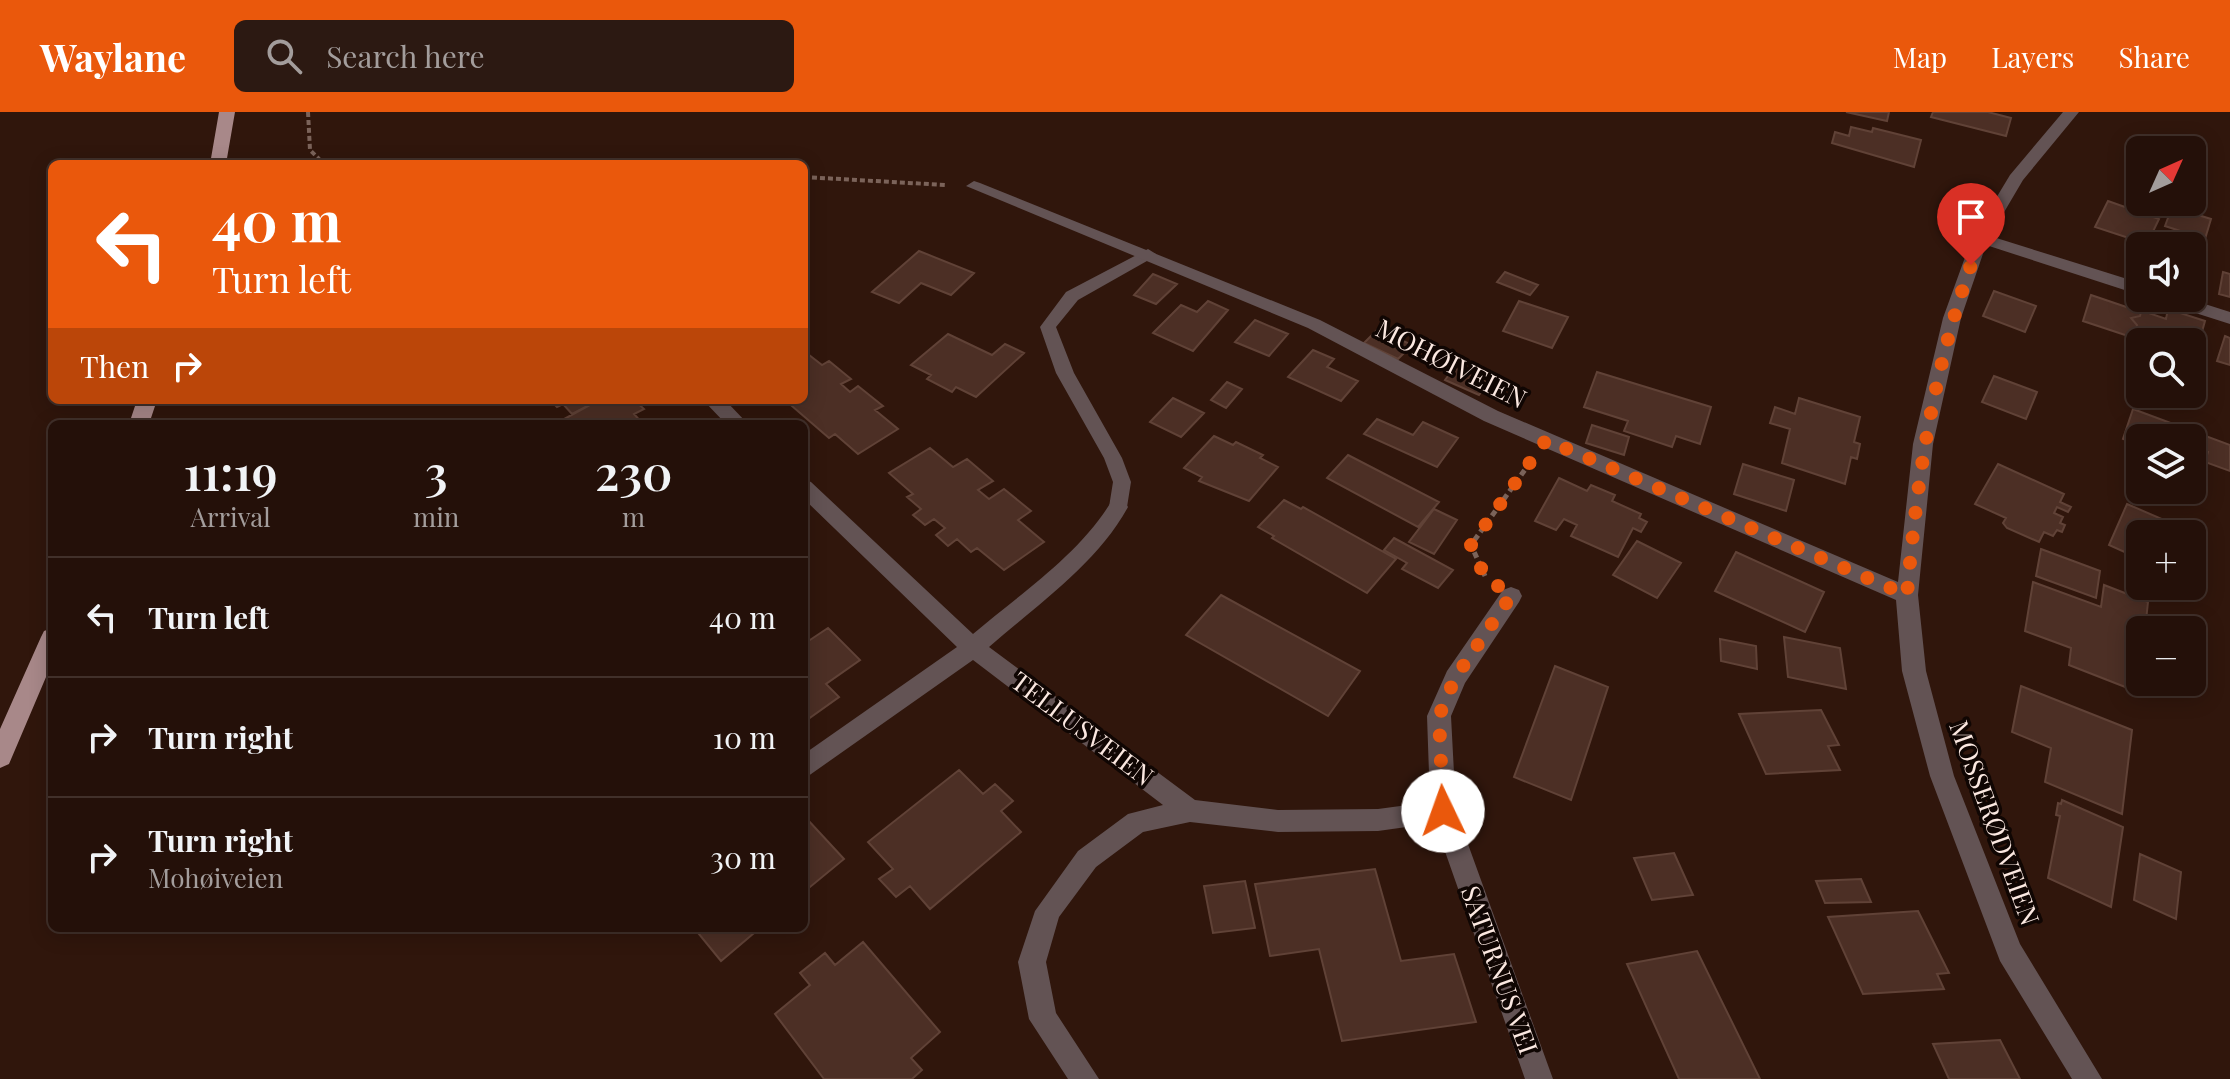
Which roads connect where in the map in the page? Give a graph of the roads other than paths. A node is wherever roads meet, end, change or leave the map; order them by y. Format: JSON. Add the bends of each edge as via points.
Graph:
{"nodes":[{"id":1,"x":227,"y":112,"type":"edge"},
{"id":2,"x":2071,"y":112,"type":"edge"},
{"id":3,"x":219,"y":160,"type":"edge"},
{"id":4,"x":974,"y":186,"type":"road end"},
{"id":5,"x":1980,"y":238,"type":"junction"},
{"id":6,"x":1148,"y":254,"type":"junction"},
{"id":7,"x":2126,"y":285,"type":"edge"},
{"id":8,"x":2206,"y":310,"type":"edge"},
{"id":9,"x":2230,"y":318,"type":"edge"},
{"id":10,"x":717,"y":404,"type":"edge"},
{"id":11,"x":734,"y":420,"type":"edge"},
{"id":12,"x":808,"y":491,"type":"edge"},
{"id":13,"x":1118,"y":507,"type":"joint"},
{"id":14,"x":1907,"y":595,"type":"junction"},
{"id":15,"x":1511,"y":596,"type":"road end"},
{"id":16,"x":48,"y":646,"type":"edge"},
{"id":17,"x":973,"y":648,"type":"junction"},
{"id":18,"x":0,"y":757,"type":"edge"},
{"id":19,"x":808,"y":765,"type":"edge"},
{"id":20,"x":1190,"y":811,"type":"junction"},
{"id":21,"x":1443,"y":811,"type":"junction"},
{"id":22,"x":1085,"y":1079,"type":"edge"},
{"id":23,"x":1539,"y":1079,"type":"edge"},
{"id":24,"x":2088,"y":1079,"type":"edge"}],
"edges":[{"from":1,"to":3,"type":"main road"},
{"from":2,"to":5,"type":"street","name":"MOSSERØDVEIEN","via":[[2016,178]]},
{"from":4,"to":6,"type":"street","name":"MOHØIVEIEN"},
{"from":5,"to":7,"type":"street"},
{"from":5,"to":14,"type":"street","name":"MOSSERØDVEIEN","via":[[1931,401]]},
{"from":6,"to":13,"type":"lane","via":[[1072,296],[1048,327],[1065,373],[1113,458],[1122,482]]},
{"from":6,"to":14,"type":"street","name":"MOHØIVEIEN","via":[[1314,324],[1491,416]]},
{"from":8,"to":9,"type":"street"},
{"from":10,"to":11,"type":"street"},
{"from":12,"to":17,"type":"street","name":"TELLUSVEIEN"},
{"from":13,"to":17,"type":"street","via":[[1086,549]]},
{"from":14,"to":24,"type":"street","name":"MOSSERØDVEIEN","via":[[1914,671],[1942,776],[2010,952]]},
{"from":15,"to":21,"type":"street","name":"SATURNUS VEI","via":[[1455,678],[1439,716]]},
{"from":16,"to":18,"type":"main road"},
{"from":17,"to":19,"type":"street"},
{"from":17,"to":20,"type":"street","name":"TELLUSVEIEN"},
{"from":20,"to":21,"type":"street","name":"TELLUSVEIEN","via":[[1278,821],[1378,820]]},
{"from":20,"to":22,"type":"street","name":"TELLUSVEIEN","via":[[1137,822],[1087,859],[1048,911],[1032,962],[1043,1019]]},
{"from":21,"to":23,"type":"street","name":"SATURNUS VEI"}]}
